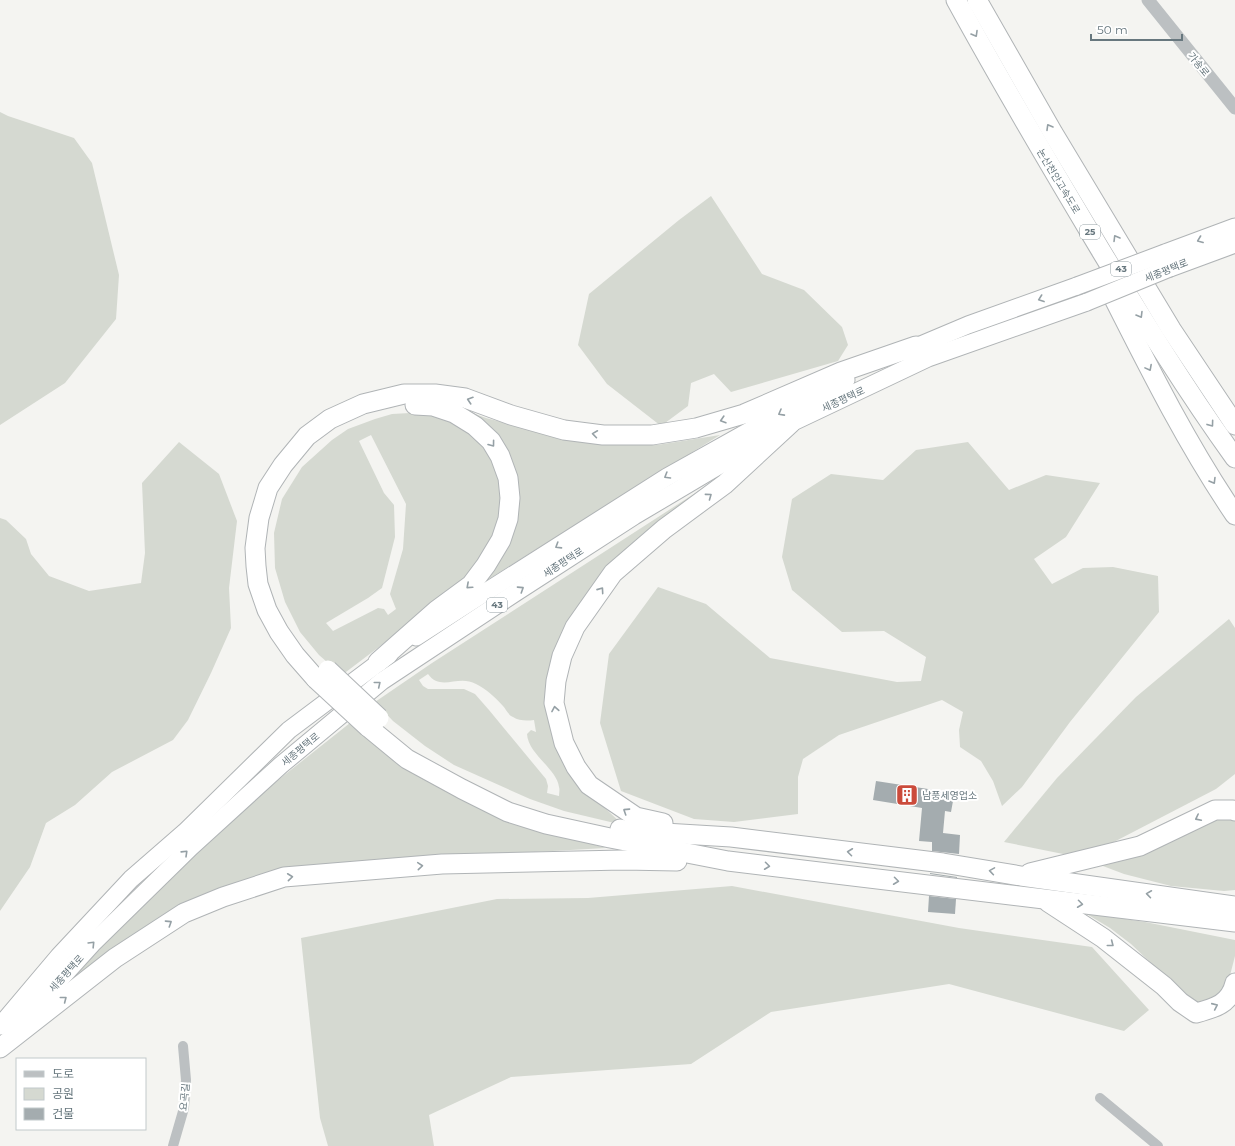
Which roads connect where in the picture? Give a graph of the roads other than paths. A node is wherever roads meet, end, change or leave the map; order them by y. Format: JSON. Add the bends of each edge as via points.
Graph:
{"nodes":[{"id":1,"x":956,"y":0,"type":"edge"},
{"id":2,"x":976,"y":0,"type":"edge"},
{"id":3,"x":1148,"y":0,"type":"edge"},
{"id":4,"x":1235,"y":108,"type":"edge"},
{"id":5,"x":1037,"y":145,"type":"junction"},
{"id":6,"x":1235,"y":226,"type":"edge"},
{"id":7,"x":1235,"y":244,"type":"edge"},
{"id":8,"x":1168,"y":261,"type":"junction"},
{"id":9,"x":1171,"y":329,"type":"junction"},
{"id":10,"x":916,"y":346,"type":"junction"},
{"id":11,"x":1235,"y":409,"type":"edge"},
{"id":12,"x":791,"y":423,"type":"junction"},
{"id":13,"x":1235,"y":425,"type":"edge"},
{"id":14,"x":1235,"y":458,"type":"edge"},
{"id":15,"x":1235,"y":515,"type":"edge"},
{"id":16,"x":378,"y":662,"type":"junction"},
{"id":17,"x":322,"y":674,"type":"junction"},
{"id":18,"x":373,"y":722,"type":"junction"},
{"id":19,"x":1235,"y":811,"type":"edge"},
{"id":20,"x":731,"y":837,"type":"junction"},
{"id":21,"x":728,"y":861,"type":"junction"},
{"id":22,"x":1021,"y":876,"type":"junction"},
{"id":23,"x":1235,"y":895,"type":"edge"},
{"id":24,"x":1043,"y":899,"type":"junction"},
{"id":25,"x":1187,"y":899,"type":"junction"},
{"id":26,"x":1235,"y":906,"type":"edge"},
{"id":27,"x":1230,"y":923,"type":"edge"},
{"id":28,"x":1235,"y":983,"type":"edge"},
{"id":29,"x":0,"y":1026,"type":"edge"},
{"id":30,"x":0,"y":1045,"type":"edge"},
{"id":31,"x":183,"y":1046,"type":"dead end"},
{"id":32,"x":0,"y":1048,"type":"edge"},
{"id":33,"x":1100,"y":1098,"type":"dead end"},
{"id":34,"x":173,"y":1146,"type":"edge"},
{"id":35,"x":1158,"y":1146,"type":"edge"}],
"edges":[{"from":1,"to":5,"type":"highway","name":"논산천안고속도로","number":"25","one_way":true},
{"from":9,"to":2,"type":"highway","name":"논산천안고속도로","number":"25","one_way":true},
{"from":3,"to":4,"type":"street","name":"가송로"},
{"from":5,"to":14,"type":"highway","name":"논산천안고속도로","number":"25","one_way":true,"via":[[1150,332]]},
{"from":5,"to":15,"type":"highway","one_way":true,"via":[[1178,423]]},
{"from":6,"to":8,"type":"highway","name":"세종평택로","number":"43","one_way":true},
{"from":7,"to":8,"type":"highway","name":"세종평택로","number":"43"},
{"from":8,"to":10,"type":"highway","name":"세종평택로","number":"43","one_way":true,"bridge":true,"via":[[1077,286]]},
{"from":8,"to":12,"type":"highway","name":"세종평택로","number":"43","bridge":true,"via":[[1087,302],[928,358]]},
{"from":9,"to":11,"type":"highway"},
{"from":9,"to":13,"type":"highway","name":"논산천안고속도로","number":"25"},
{"from":10,"to":16,"type":"highway","name":"세종평택로","number":"43","one_way":true,"via":[[808,398],[666,477]]},
{"from":10,"to":17,"type":"highway","one_way":true,"via":[[841,372],[744,414],[696,428],[652,436],[603,435],[564,430],[511,415],[465,398],[435,394],[404,394],[363,404],[330,419],[307,436],[268,488],[259,518],[255,548],[258,584],[267,610],[295,655]]},
{"from":20,"to":12,"type":"highway","one_way":true,"via":[[636,818],[589,785],[564,743],[554,703],[556,682],[562,656],[575,627],[613,573],[664,529],[725,484]]},
{"from":30,"to":12,"type":"highway","name":"세종평택로","number":"43","one_way":true,"via":[[92,944],[191,847],[281,765],[382,681],[634,516]]},
{"from":17,"to":16,"type":"highway","one_way":true,"via":[[291,630],[274,597],[268,576],[266,554],[272,508],[302,456],[338,426],[379,408],[403,405],[433,406],[454,413],[475,426],[491,441],[508,478],[508,518],[501,540],[471,585],[437,610]]},
{"from":16,"to":29,"type":"highway","name":"세종평택로","number":"43","via":[[289,730],[185,832],[132,879],[59,956]]},
{"from":17,"to":18,"type":"highway","bridge":true},
{"from":18,"to":20,"type":"highway","via":[[454,773],[497,795],[549,813],[631,831]]},
{"from":18,"to":21,"type":"highway","via":[[407,759],[508,812],[546,824]]},
{"from":19,"to":22,"type":"highway","one_way":true,"via":[[1215,810],[1140,846]]},
{"from":22,"to":20,"type":"highway","one_way":true,"via":[[943,863]]},
{"from":21,"to":24,"type":"highway","one_way":true},
{"from":32,"to":21,"type":"highway","one_way":true,"via":[[115,958],[184,913],[284,877],[442,864],[623,860]]},
{"from":25,"to":22,"type":"highway","one_way":true},
{"from":23,"to":25,"type":"highway"},
{"from":24,"to":27,"type":"highway","one_way":true},
{"from":24,"to":28,"type":"highway","one_way":true,"via":[[1103,938],[1196,1013],[1214,1008],[1226,1001]]},
{"from":25,"to":26,"type":"highway"},
{"from":31,"to":34,"type":"street","name":"요곡길","via":[[186,1080],[184,1108]]},
{"from":33,"to":35,"type":"street"}]}
